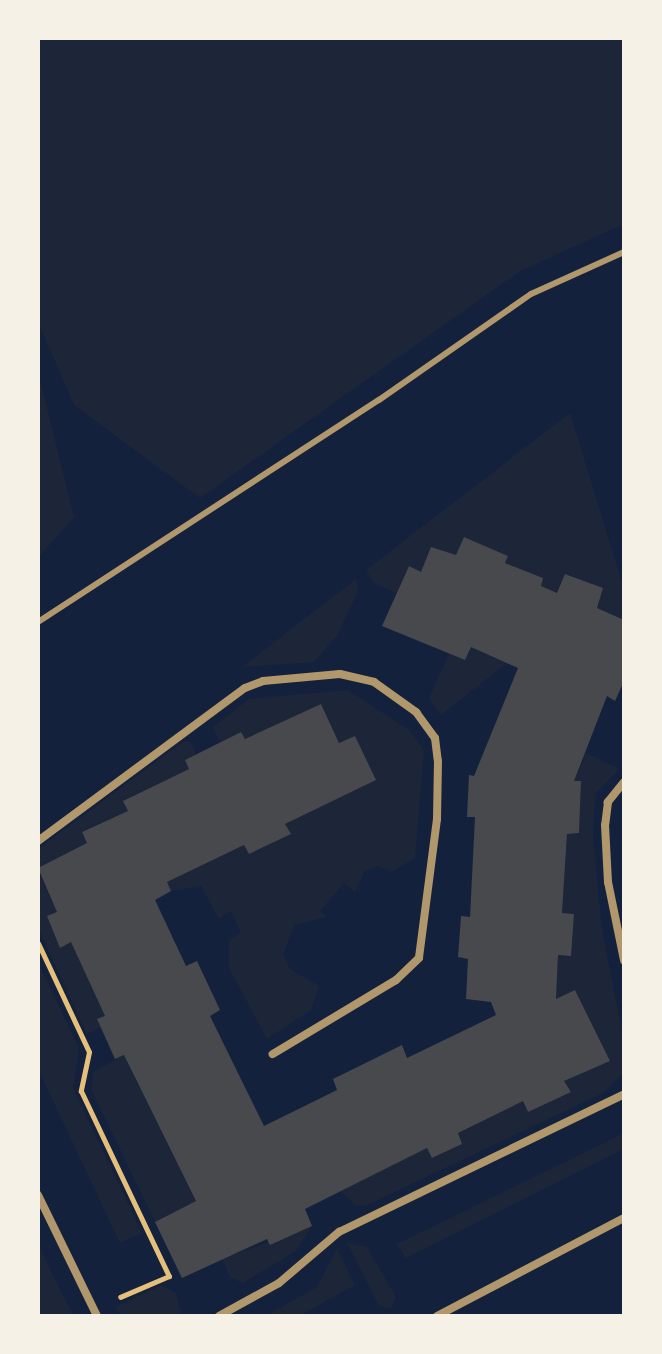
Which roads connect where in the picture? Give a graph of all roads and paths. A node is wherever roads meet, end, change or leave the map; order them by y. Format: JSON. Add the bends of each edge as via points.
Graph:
{"nodes":[{"id":1,"x":624,"y":252,"type":"edge"},
{"id":2,"x":38,"y":622,"type":"edge"},
{"id":3,"x":624,"y":782,"type":"edge"},
{"id":4,"x":38,"y":841,"type":"edge"},
{"id":5,"x":38,"y":943,"type":"edge"},
{"id":6,"x":624,"y":960,"type":"edge"},
{"id":7,"x":273,"y":1054,"type":"dead end"},
{"id":8,"x":624,"y":1094,"type":"edge"},
{"id":9,"x":38,"y":1195,"type":"edge"},
{"id":10,"x":624,"y":1218,"type":"edge"},
{"id":11,"x":95,"y":1312,"type":"edge"},
{"id":12,"x":219,"y":1316,"type":"edge"},
{"id":13,"x":437,"y":1316,"type":"edge"}],
"edges":[{"from":1,"to":2,"type":"lane","via":[[531,294],[379,400]]},
{"from":3,"to":6,"type":"street","via":[[608,802],[605,825],[608,882]]},
{"from":4,"to":7,"type":"street","via":[[245,688],[263,681],[340,674],[374,682],[416,712],[435,738],[438,761],[424,947],[396,980]]},
{"from":5,"to":11,"type":"path","via":[[89,1052],[81,1091],[169,1276]]},
{"from":8,"to":12,"type":"street","via":[[339,1232],[279,1283]]},
{"from":9,"to":11,"type":"street"},
{"from":10,"to":13,"type":"street"}]}
